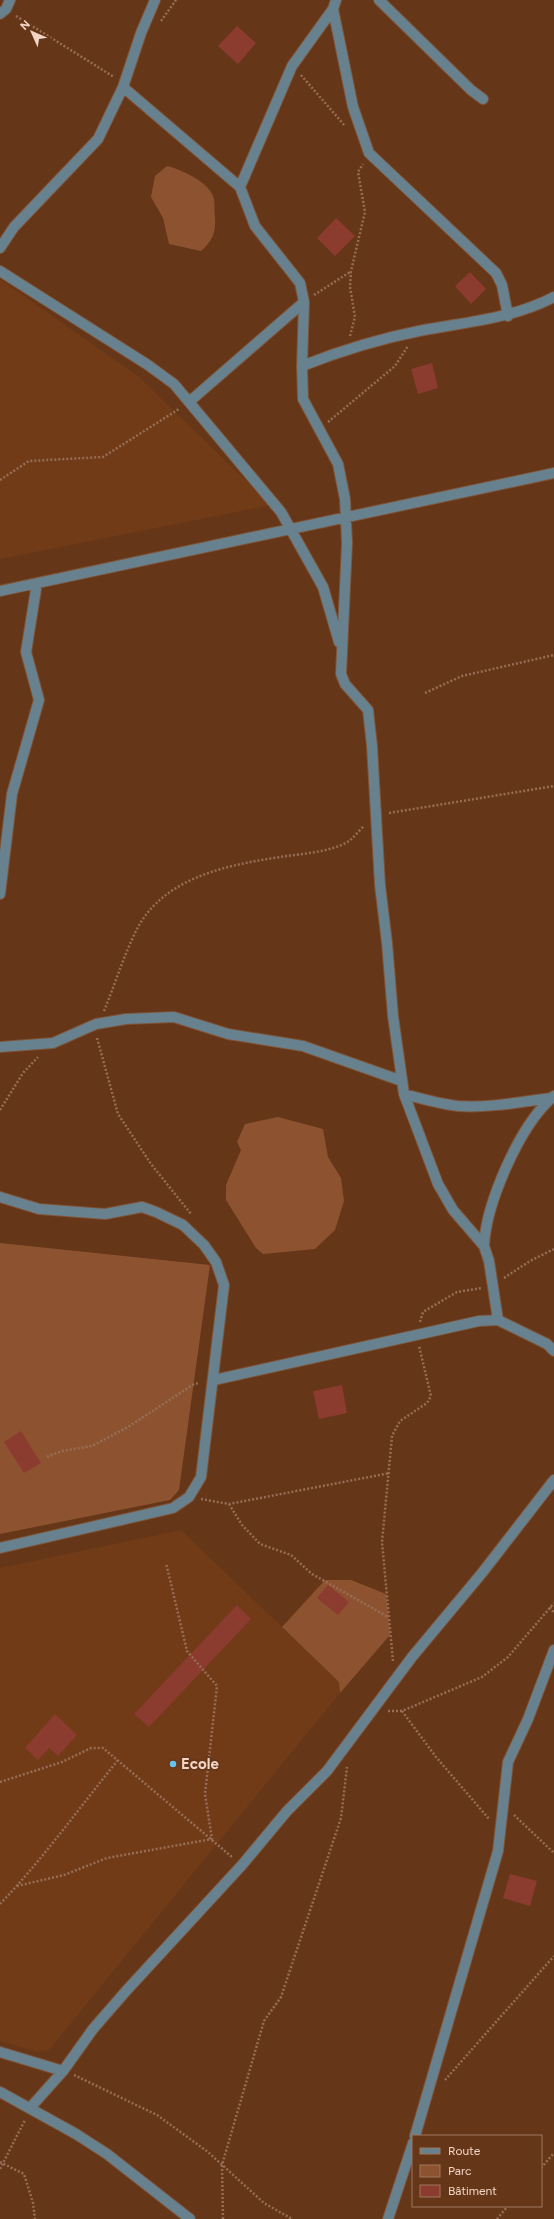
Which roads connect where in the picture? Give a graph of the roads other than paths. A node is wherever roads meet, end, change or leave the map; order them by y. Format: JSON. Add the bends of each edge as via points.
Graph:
{"nodes":[{"id":1,"x":155,"y":0,"type":"edge"},
{"id":2,"x":379,"y":0,"type":"edge"},
{"id":3,"x":334,"y":4,"type":"edge"},
{"id":4,"x":123,"y":87,"type":"junction"},
{"id":5,"x":483,"y":99,"type":"dead end"},
{"id":6,"x":240,"y":187,"type":"junction"},
{"id":7,"x":0,"y":248,"type":"edge"},
{"id":8,"x":0,"y":271,"type":"edge"},
{"id":9,"x":554,"y":297,"type":"edge"},
{"id":10,"x":304,"y":302,"type":"junction"},
{"id":11,"x":508,"y":316,"type":"junction"},
{"id":12,"x":302,"y":366,"type":"junction"},
{"id":13,"x":189,"y":402,"type":"junction"},
{"id":14,"x":554,"y":473,"type":"edge"},
{"id":15,"x":346,"y":517,"type":"junction"},
{"id":16,"x":290,"y":529,"type":"junction"},
{"id":17,"x":37,"y":583,"type":"junction"},
{"id":18,"x":0,"y":591,"type":"edge"},
{"id":19,"x":341,"y":651,"type":"junction"},
{"id":20,"x":0,"y":894,"type":"edge"},
{"id":21,"x":0,"y":1047,"type":"edge"},
{"id":22,"x":402,"y":1081,"type":"junction"},
{"id":23,"x":404,"y":1094,"type":"junction"},
{"id":24,"x":552,"y":1097,"type":"edge"},
{"id":25,"x":0,"y":1196,"type":"edge"},
{"id":26,"x":484,"y":1246,"type":"junction"},
{"id":27,"x":498,"y":1320,"type":"junction"},
{"id":28,"x":554,"y":1351,"type":"edge"},
{"id":29,"x":214,"y":1380,"type":"junction"},
{"id":30,"x":554,"y":1480,"type":"edge"},
{"id":31,"x":0,"y":1548,"type":"edge"},
{"id":32,"x":554,"y":1650,"type":"edge"},
{"id":33,"x":0,"y":2052,"type":"edge"},
{"id":34,"x":63,"y":2071,"type":"junction"},
{"id":35,"x":0,"y":2092,"type":"edge"},
{"id":36,"x":30,"y":2108,"type":"junction"},
{"id":37,"x":415,"y":2135,"type":"edge"},
{"id":38,"x":412,"y":2146,"type":"edge"},
{"id":39,"x":190,"y":2219,"type":"edge"},
{"id":40,"x":388,"y":2219,"type":"edge"}],
"edges":[{"from":1,"to":4,"type":"street"},
{"from":2,"to":5,"type":"street"},
{"from":3,"to":6,"type":"street","via":[[292,66]]},
{"from":3,"to":11,"type":"street","via":[[353,107],[369,153],[496,273],[502,285]]},
{"from":4,"to":6,"type":"street"},
{"from":4,"to":7,"type":"street","via":[[98,139],[14,227]]},
{"from":6,"to":10,"type":"street","via":[[254,226],[300,283]]},
{"from":8,"to":13,"type":"street","via":[[148,365],[174,384]]},
{"from":9,"to":11,"type":"street"},
{"from":10,"to":12,"type":"street"},
{"from":10,"to":13,"type":"street"},
{"from":11,"to":12,"type":"street","via":[[418,331],[347,348]]},
{"from":12,"to":15,"type":"street","via":[[304,399],[338,464]]},
{"from":13,"to":16,"type":"street","via":[[281,512]]},
{"from":14,"to":15,"type":"street"},
{"from":15,"to":16,"type":"street"},
{"from":15,"to":19,"type":"street"},
{"from":16,"to":17,"type":"street"},
{"from":16,"to":19,"type":"street","via":[[323,587]]},
{"from":17,"to":18,"type":"street"},
{"from":17,"to":20,"type":"street","via":[[26,652],[39,700],[12,794]]},
{"from":19,"to":22,"type":"street","via":[[341,674],[345,684],[368,710],[380,885]]},
{"from":21,"to":22,"type":"street","via":[[53,1043],[95,1025],[126,1019],[174,1017],[228,1034],[303,1046]]},
{"from":22,"to":23,"type":"street"},
{"from":23,"to":24,"type":"street","via":[[459,1106],[486,1106]]},
{"from":23,"to":26,"type":"street","via":[[438,1184],[453,1210]]},
{"from":24,"to":26,"type":"street","via":[[537,1114],[516,1147],[488,1212]]},
{"from":25,"to":29,"type":"street","via":[[47,1209],[105,1214],[142,1207],[183,1225],[204,1245],[216,1262],[224,1285]]},
{"from":26,"to":27,"type":"street","via":[[489,1261]]},
{"from":27,"to":28,"type":"street"},
{"from":27,"to":29,"type":"street","via":[[479,1321]]},
{"from":29,"to":31,"type":"street","via":[[201,1477],[189,1497],[173,1508]]},
{"from":30,"to":34,"type":"street","via":[[482,1573],[412,1657],[396,1682],[327,1771],[287,1811],[242,1865],[126,1991],[93,2029]]},
{"from":32,"to":37,"type":"street","via":[[528,1719],[508,1762],[498,1851]]},
{"from":33,"to":34,"type":"street"},
{"from":34,"to":36,"type":"street"},
{"from":35,"to":36,"type":"street"},
{"from":36,"to":39,"type":"street","via":[[107,2154]]},
{"from":38,"to":40,"type":"street"}]}
